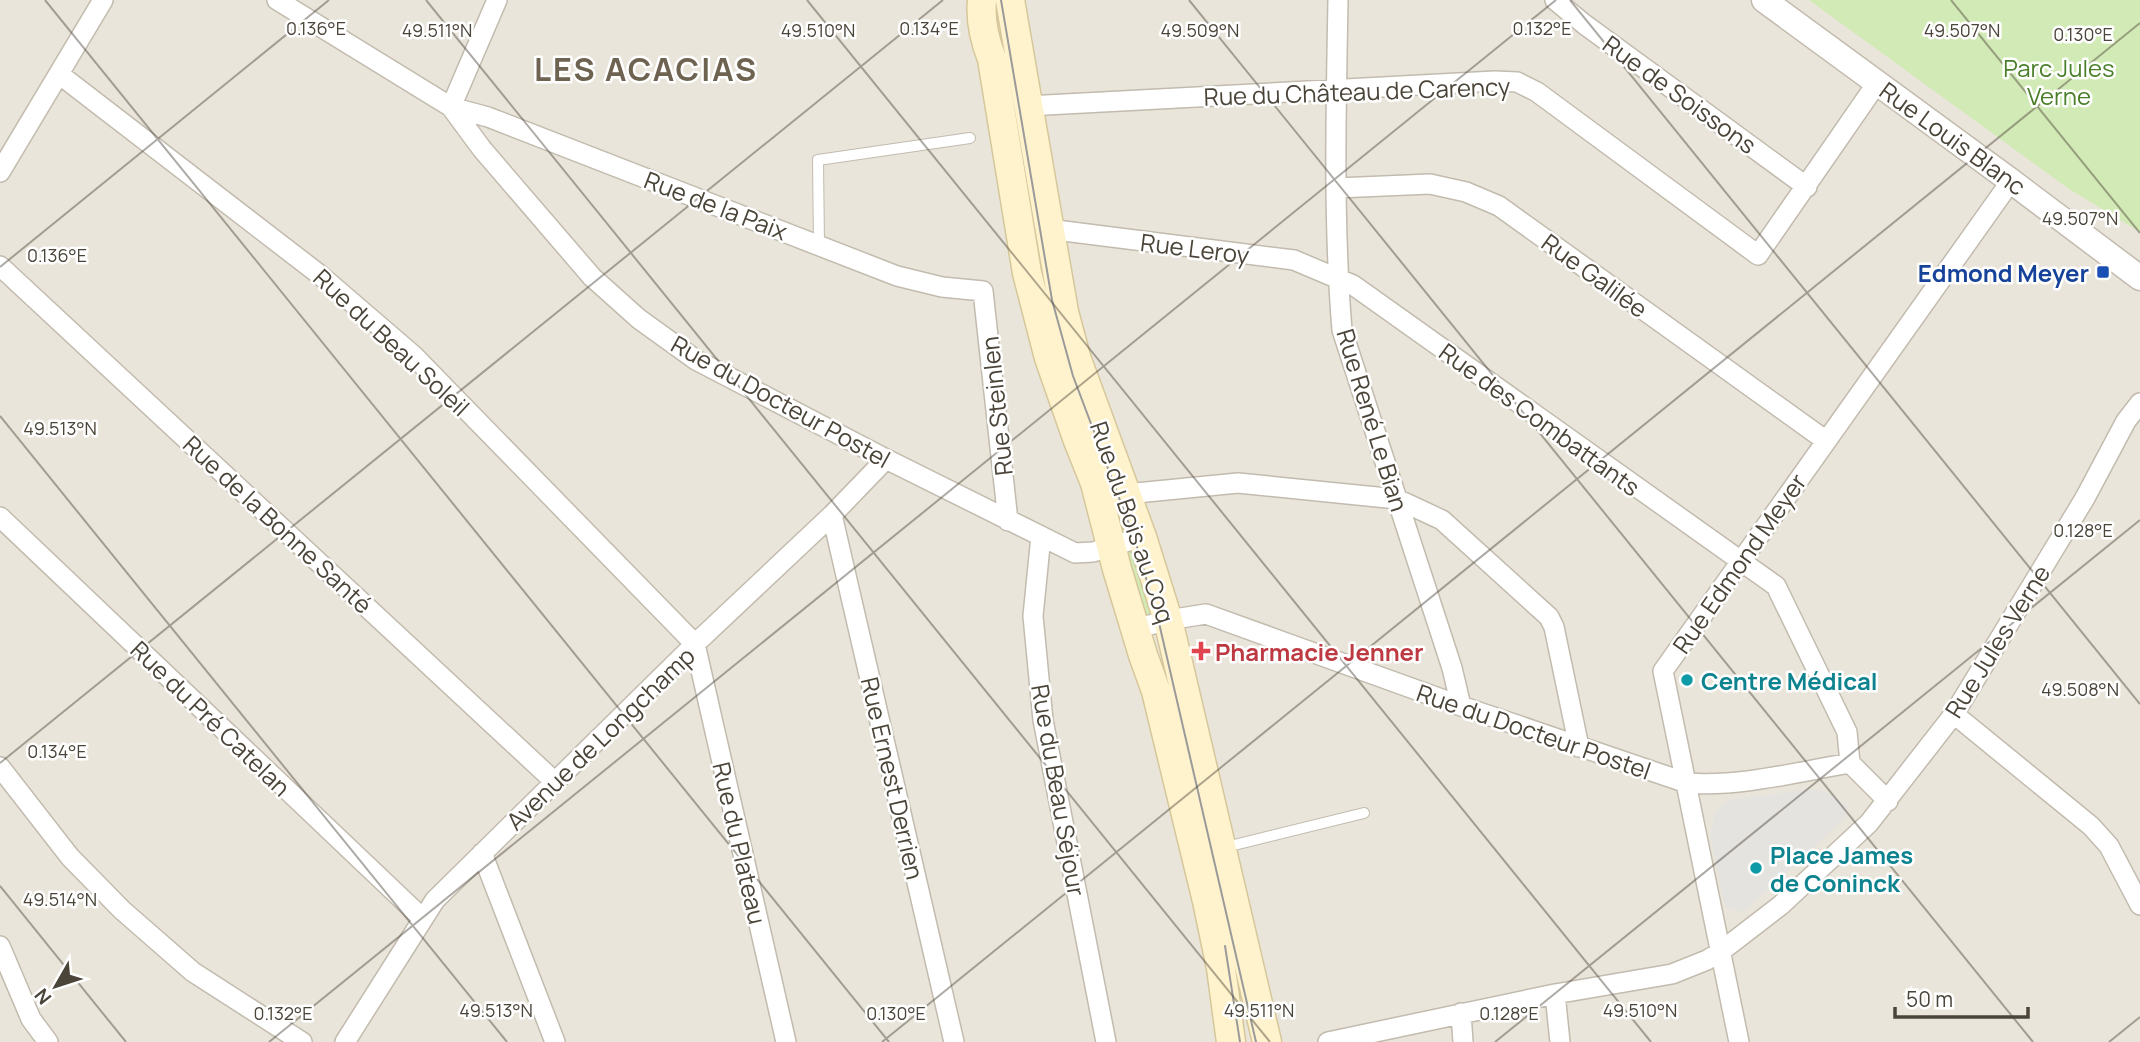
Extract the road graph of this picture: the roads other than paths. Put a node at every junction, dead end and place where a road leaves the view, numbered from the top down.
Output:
1 (103, 0) edge
2 (497, 0) edge
3 (982, 0) edge
4 (1010, 0) edge
5 (1338, 0) edge
6 (1555, 0) edge
7 (1764, 0) edge
8 (283, 2) edge
9 (59, 74) junction
10 (1877, 83) junction
11 (1336, 91) junction
12 (1027, 106) junction
13 (452, 107) junction
14 (970, 138) dead end
15 (0, 172) edge
16 (2011, 181) junction
17 (1807, 187) junction
18 (1337, 188) junction
19 (1048, 229) junction
20 (819, 246) junction
21 (0, 266) edge
22 (1338, 277) junction
23 (2140, 278) edge
24 (983, 291) joint
25 (2140, 403) edge
26 (1825, 440) junction
27 (886, 459) junction
28 (1126, 494) junction
29 (1397, 499) junction
30 (832, 514) junction
31 (0, 517) edge
32 (1008, 521) junction
33 (1041, 536) junction
34 (1142, 537) junction
35 (1111, 547) junction
36 (1741, 563) junction
37 (1168, 620) junction
38 (1135, 629) junction
39 (695, 644) junction
40 (1461, 706) junction
41 (1954, 714) junction
42 (1579, 747) junction
43 (1850, 763) junction
44 (0, 767) edge
45 (555, 782) junction
46 (1687, 783) junction
47 (1888, 801) junction
48 (1364, 813) dead end
49 (1222, 848) junction
50 (482, 853) junction
51 (2140, 905) edge
52 (422, 918) junction
53 (0, 946) edge
54 (1720, 952) junction
55 (1555, 994) junction
56 (1461, 1013) junction
57 (48, 1042) edge
58 (302, 1042) edge
59 (345, 1042) edge
60 (555, 1042) edge
61 (786, 1042) edge
62 (954, 1042) edge
63 (1106, 1042) edge
64 (1231, 1042) edge
65 (1267, 1042) edge
66 (1328, 1042) edge
67 (1463, 1042) edge
68 (1560, 1042) edge
69 (1739, 1042) edge

1 - 9 street
2 - 13 street
3 - 35 main road, Rue du Bois au Coq
4 - 12 main road, Rue du Bois au Coq
5 - 11 street, Rue René Le Bian
6 - 17 street, Rue de Soissons
7 - 10 street, Rue Louis Blanc
8 - 13 street, Rue du Docteur Postel
9 - 15 street
9 - 39 street, Rue du Beau Soleil
10 - 16 street, Rue Louis Blanc
10 - 17 street
11 - 12 street, Rue du Château de Carency
11 - 17 street, Rue du Château de Carency
11 - 18 street, Rue René Le Bian
12 - 19 main road, Rue du Bois au Coq
13 - 20 street, Rue de la Paix
13 - 27 street, Rue du Docteur Postel
14 - 20 lane
16 - 23 street, Rue Louis Blanc
16 - 26 street, Rue Edmond Meyer
18 - 22 street, Rue René Le Bian
18 - 26 street, Rue Galilée
19 - 22 street, Rue Leroy
19 - 28 main road, Rue du Bois au Coq
20 - 24 street, Rue de la Paix
21 - 45 street, Rue de la Bonne Santé
22 - 29 street, Rue René Le Bian
22 - 36 street, Rue des Combattants
24 - 32 street, Rue Steinlen
25 - 41 street, Rue Jules Verne
26 - 36 street, Rue Edmond Meyer
27 - 30 street, Avenue de Longchamp
27 - 32 street, Rue du Docteur Postel
28 - 29 street
28 - 34 main road, Rue du Bois au Coq
29 - 40 street, Rue René Le Bian
29 - 42 street
30 - 39 street, Avenue de Longchamp
30 - 62 street, Rue Ernest Derrien
31 - 52 street, Rue du Pré Catelan
32 - 33 street, Rue du Docteur Postel
33 - 35 street, Rue du Docteur Postel
33 - 63 street, Rue du Beau Séjour
34 - 35 street, Rue du Docteur Postel
34 - 37 main road, Rue du Bois au Coq
35 - 38 main road, Rue du Bois au Coq
36 - 43 street, Rue des Combattants
36 - 46 street, Rue Edmond Meyer
37 - 38 street, Rue du Docteur Postel
37 - 40 street, Rue du Docteur Postel
37 - 49 main road, Rue du Bois au Coq
38 - 64 main road, Rue du Bois au Coq
39 - 45 street, Avenue de Longchamp
39 - 61 street, Rue du Plateau
40 - 42 street, Rue du Docteur Postel
41 - 47 street, Rue Jules Verne
41 - 51 street
42 - 46 street, Rue du Docteur Postel
43 - 46 street, Rue du Docteur Postel
43 - 47 street
44 - 58 street
45 - 50 street, Avenue de Longchamp
46 - 54 street, Rue Edmond Meyer
47 - 54 street
48 - 49 lane
49 - 65 main road, Rue du Bois au Coq
50 - 52 street, Avenue de Longchamp
50 - 60 street
52 - 59 street, Avenue de Longchamp
53 - 57 street
54 - 55 street
54 - 69 street, Rue Edmond Meyer
55 - 56 street
55 - 68 street
56 - 66 street
56 - 67 street

